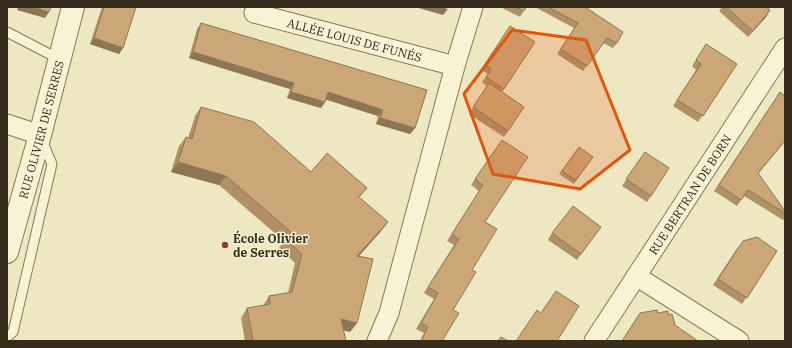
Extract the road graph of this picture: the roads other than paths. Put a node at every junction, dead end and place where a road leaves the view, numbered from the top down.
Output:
1 (73, 7) edge
2 (472, 7) edge
3 (254, 13) dead end
4 (7, 32) edge
5 (785, 48) edge
6 (59, 59) junction
7 (455, 66) junction
8 (7, 124) edge
9 (40, 135) junction
10 (7, 252) edge
11 (636, 276) junction
12 (7, 337) edge
13 (377, 341) edge
14 (594, 341) edge
15 (739, 341) edge

1 - 6 street, RUE OLIVIER DE SERRES
2 - 7 street
3 - 7 street, ALLÉE LOUIS DE FUNÉS
4 - 6 lane
5 - 11 street, RUE BERTRAN DE BORN
6 - 9 street, RUE OLIVIER DE SERRES
7 - 13 street
8 - 9 street
9 - 10 street, RUE OLIVIER DE SERRES
9 - 12 lane
11 - 14 street, RUE BERTRAN DE BORN
11 - 15 street

